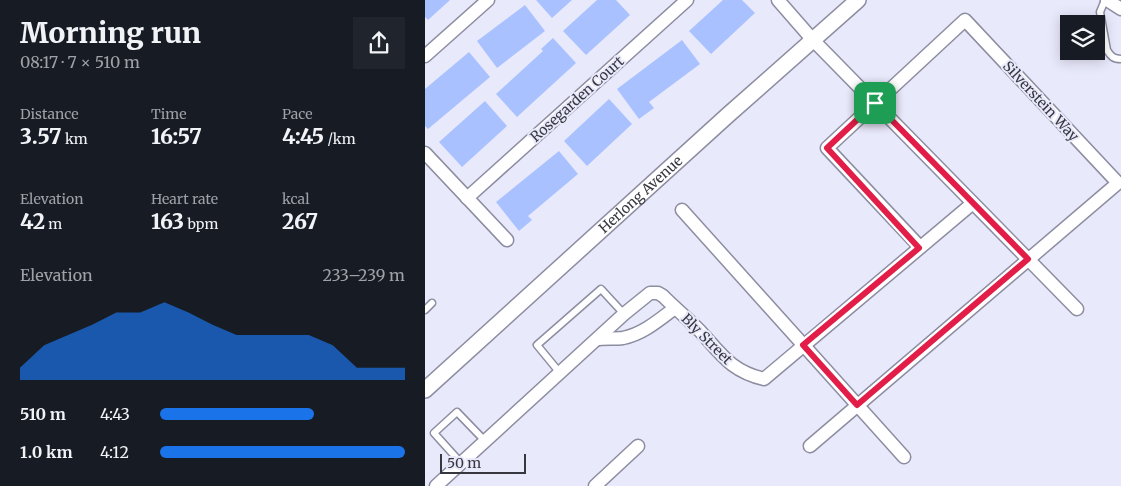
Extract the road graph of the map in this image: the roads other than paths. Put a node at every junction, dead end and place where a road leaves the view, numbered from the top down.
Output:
1 (488, 0) edge
2 (687, 0) edge
3 (778, 0) edge
4 (858, 0) edge
5 (1106, 0) edge
6 (1121, 10) edge
7 (813, 39) junction
8 (425, 56) edge
9 (1121, 59) edge
10 (875, 103) junction
11 (425, 153) edge
12 (467, 198) junction
13 (973, 203) junction
14 (682, 210) dead end
15 (507, 240) dead end
16 (919, 248) junction
17 (1028, 259) junction
18 (432, 303) dead end
19 (675, 308) junction
20 (1077, 309) dead end
21 (425, 310) edge
22 (624, 314) junction
23 (599, 339) junction
24 (803, 345) junction
25 (560, 373) junction
26 (425, 390) edge
27 (857, 405) junction
28 (485, 441) junction
29 (638, 446) dead end
30 (810, 446) dead end
31 (904, 457) dead end
32 (461, 463) junction
33 (436, 486) edge
34 (595, 486) edge

1 - 8 street
2 - 12 street, Rosegarden Court
3 - 7 street
4 - 7 street, Herlong Avenue
5 - 6 street
5 - 9 lane
7 - 10 street
7 - 26 street, Herlong Avenue
10 - 13 street
10 - 16 street
10 - 17 street, Silverstein Way
11 - 12 street
12 - 15 street
13 - 16 street, Bly Street
13 - 17 street
14 - 24 street
16 - 24 street, Bly Street
17 - 20 street
17 - 27 street
18 - 21 lane
19 - 22 street, Bly Street
19 - 23 street, Bly Street
19 - 24 street, Bly Street
22 - 23 street, Bly Street
22 - 25 lane
23 - 25 street, Bly Street
24 - 27 street
25 - 28 street, Bly Street
27 - 30 street
27 - 31 street
28 - 32 street, Bly Street
28 - 32 lane
29 - 34 street
32 - 33 street, Bly Street

